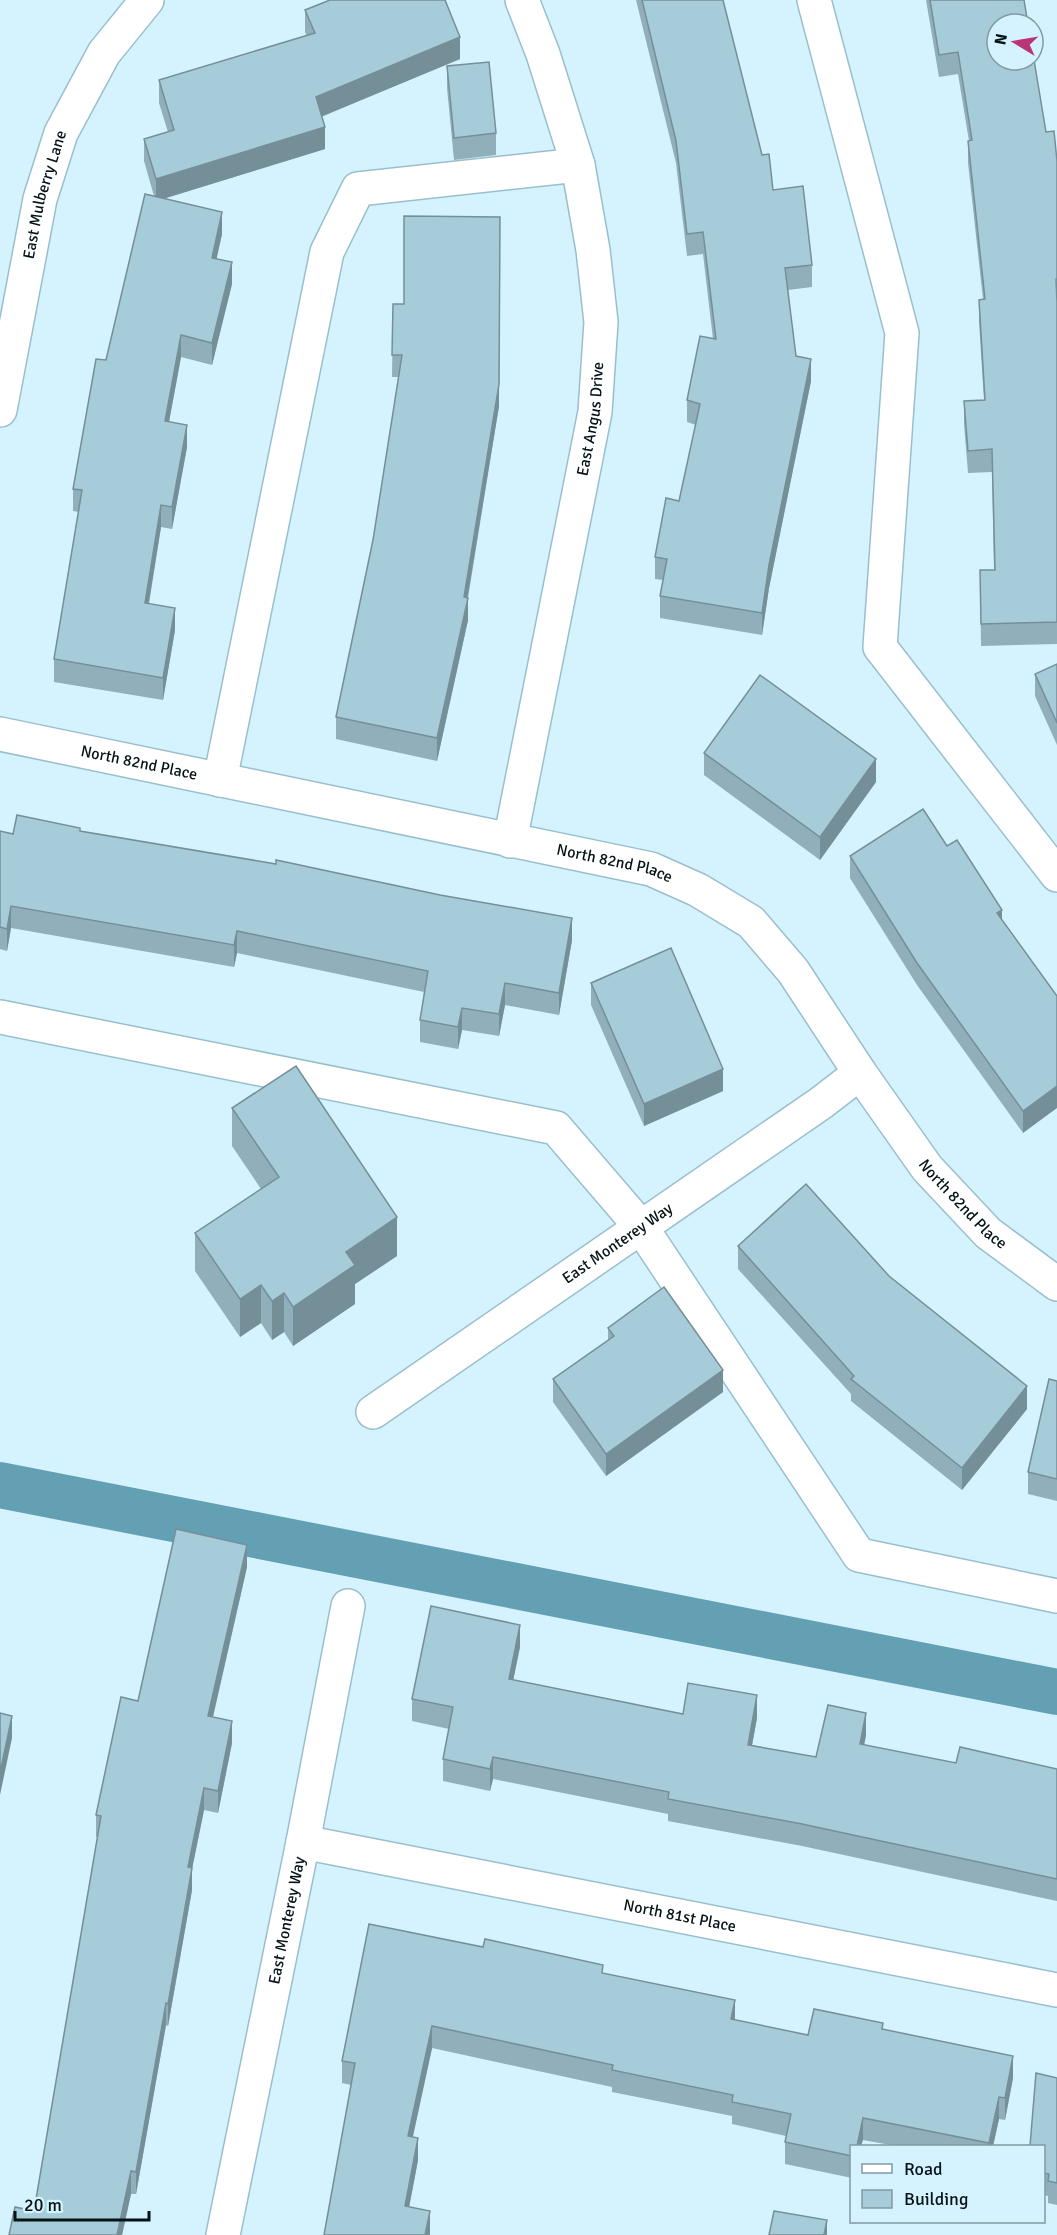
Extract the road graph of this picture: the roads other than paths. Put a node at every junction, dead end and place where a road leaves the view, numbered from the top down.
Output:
1 (147, 0) edge
2 (522, 0) edge
3 (814, 0) edge
4 (578, 165) junction
5 (0, 410) edge
6 (0, 734) edge
7 (220, 780) junction
8 (510, 841) junction
9 (1057, 875) edge
10 (0, 1017) edge
11 (860, 1073) junction
12 (641, 1227) junction
13 (1057, 1284) edge
14 (373, 1412) dead end
15 (1057, 1596) edge
16 (348, 1606) dead end
17 (303, 1842) junction
18 (1057, 1990) edge
19 (223, 2235) edge

1 - 5 street, East Mulberry Lane
2 - 4 street, East Angus Drive
3 - 9 street
4 - 7 street
4 - 8 street, East Angus Drive
6 - 7 street, North 82nd Place
7 - 8 street, North 82nd Place
8 - 11 street, North 82nd Place
10 - 12 street
11 - 12 street, East Monterey Way
11 - 13 street, North 82nd Place
12 - 14 street, East Monterey Way
12 - 15 street
16 - 17 street, East Monterey Way
17 - 18 street, North 81st Place
17 - 19 street, East Monterey Way

